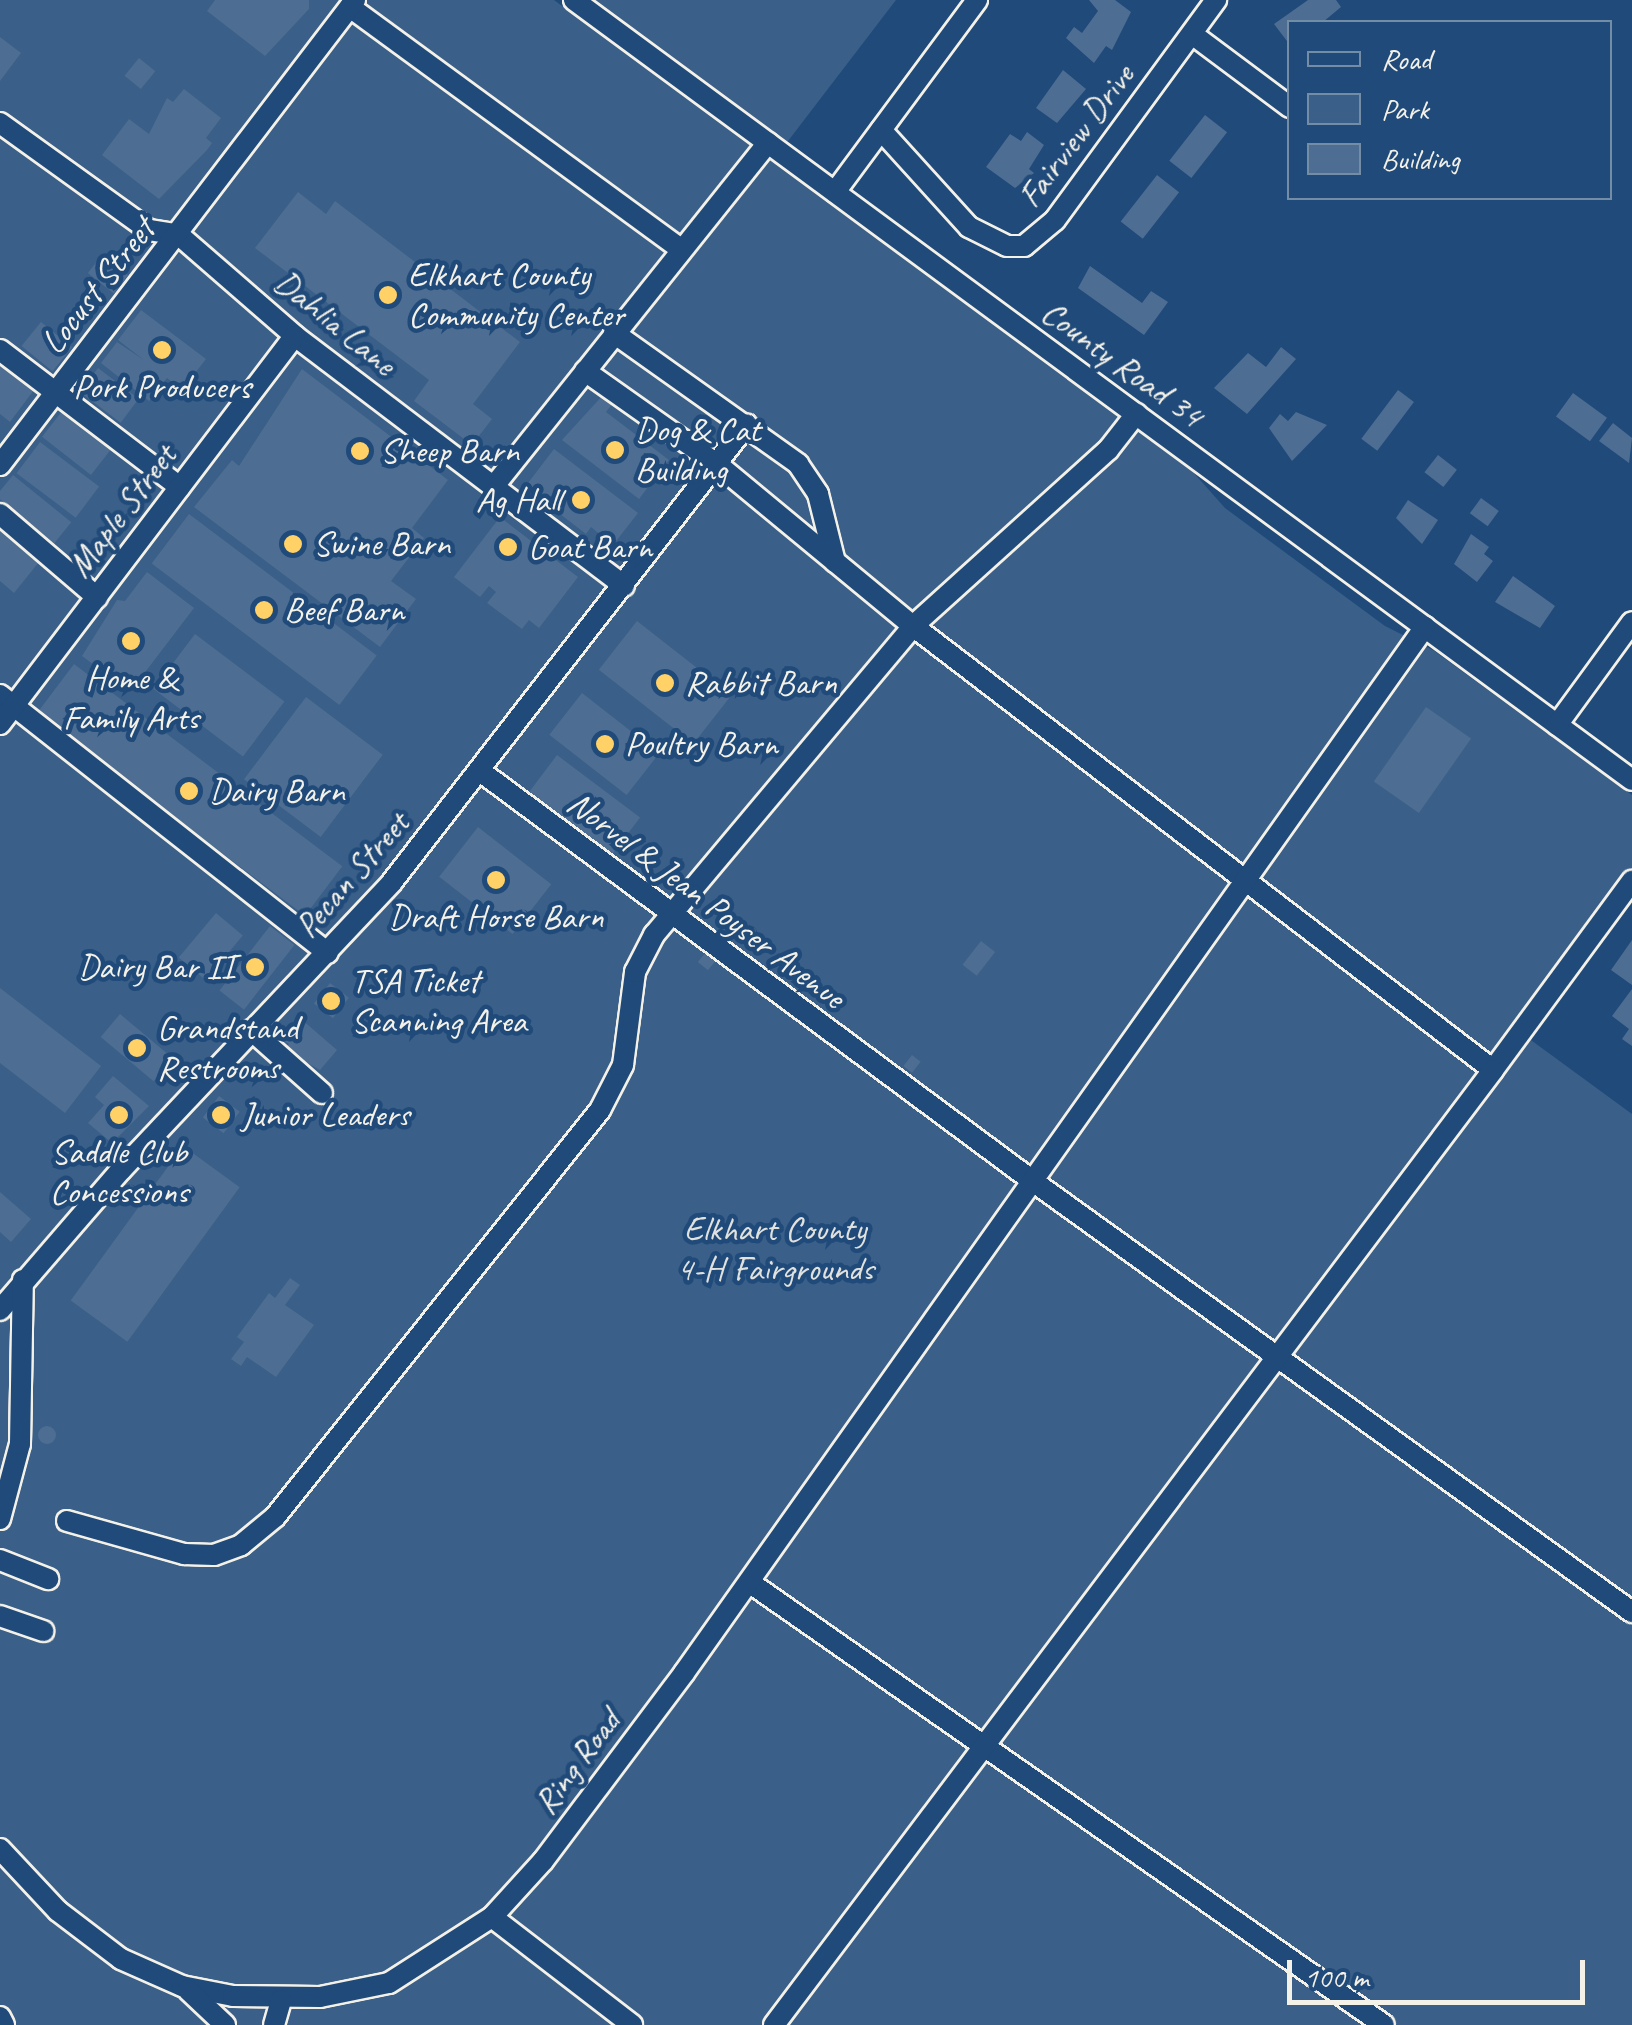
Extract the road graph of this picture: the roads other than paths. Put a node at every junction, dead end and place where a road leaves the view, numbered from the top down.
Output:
1 (574, 0) edge
2 (977, 0) edge
3 (1216, 0) edge
4 (352, 3) edge
5 (1192, 34) junction
6 (1287, 105) edge
7 (0, 123) edge
8 (881, 130) junction
9 (768, 143) junction
10 (835, 192) junction
11 (180, 235) junction
12 (682, 250) junction
13 (614, 333) junction
14 (295, 336) junction
15 (0, 350) edge
16 (585, 370) junction
17 (56, 393) junction
18 (1136, 414) junction
19 (746, 424) junction
20 (716, 464) junction
21 (0, 465) edge
22 (494, 486) junction
23 (180, 487) junction
24 (0, 514) edge
25 (835, 562) junction
26 (624, 586) junction
27 (97, 597) junction
28 (1632, 622) edge
29 (914, 626) junction
30 (1425, 627) junction
31 (7, 700) edge
32 (0, 724) edge
33 (1557, 724) junction
34 (480, 771) junction
35 (1632, 780) edge
36 (1632, 881) edge
37 (1245, 882) junction
38 (671, 916) junction
39 (328, 953) junction
40 (251, 1030) junction
41 (1493, 1070) junction
42 (322, 1093) dead end
43 (1034, 1182) junction
44 (23, 1280) junction
45 (0, 1310) edge
46 (1280, 1358) junction
47 (1, 1513) edge
48 (67, 1520) dead end
49 (0, 1560) edge
50 (48, 1579) dead end
51 (749, 1582) junction
52 (1632, 1612) edge
53 (0, 1616) edge
54 (43, 1631) dead end
55 (984, 1747) junction
56 (0, 1849) edge
57 (492, 1917) junction
58 (182, 1986) junction
59 (282, 2000) junction
60 (0, 2017) edge
61 (4, 2025) edge
62 (225, 2025) edge
63 (274, 2025) edge
64 (632, 2025) edge
65 (774, 2025) edge
66 (1384, 2025) edge

1 - 9 street, County Road 34
2 - 8 street
3 - 5 street, Fairview Drive
4 - 11 street, Locust Street
4 - 12 street
5 - 6 street
5 - 8 street, Fairview Drive
7 - 11 street, Dahlia Lane
8 - 10 street
9 - 10 street, County Road 34
9 - 12 street
10 - 18 street, County Road 34
11 - 14 street, Dahlia Lane
11 - 17 street, Locust Street
12 - 13 street
13 - 16 street
13 - 19 street
14 - 22 street, Dahlia Lane
14 - 23 street, Maple Street
15 - 17 street
16 - 20 street
16 - 22 street
17 - 21 street, Locust Street
17 - 23 street
18 - 29 street
18 - 30 street, County Road 34
19 - 20 street, Pecan Street
19 - 25 street
20 - 25 street
20 - 26 street, Pecan Street
22 - 26 street, Dahlia Lane
23 - 27 street, Maple Street
24 - 27 street
25 - 29 street
26 - 34 street, Pecan Street
27 - 31 street, Maple Street
28 - 33 street
29 - 37 street
29 - 38 street
30 - 33 street, County Road 34
30 - 37 street, Ring Road
31 - 32 street, Maple Street
31 - 39 street
33 - 35 street, County Road 34
34 - 38 street, Norvel & Jean Poyser Avenue
34 - 39 street, Pecan Street
36 - 41 street
37 - 41 street
37 - 43 street, Ring Road
38 - 43 street, Norvel & Jean Poyser Avenue
38 - 48 street
39 - 40 street, Pecan Street
40 - 42 street
40 - 44 street, Pecan Street
41 - 46 street
43 - 46 street, Norvel & Jean Poyser Avenue
43 - 51 street, Ring Road
44 - 45 street, Pecan Street
44 - 47 street
46 - 52 street, Norvel & Jean Poyser Avenue
46 - 55 street
49 - 50 street
51 - 55 street
51 - 57 street, Ring Road
53 - 54 street
55 - 65 street
55 - 66 street
56 - 58 street, Ring Road
57 - 59 street, Ring Road
57 - 64 street
58 - 59 street, Ring Road
58 - 62 street
59 - 63 street
60 - 61 street

